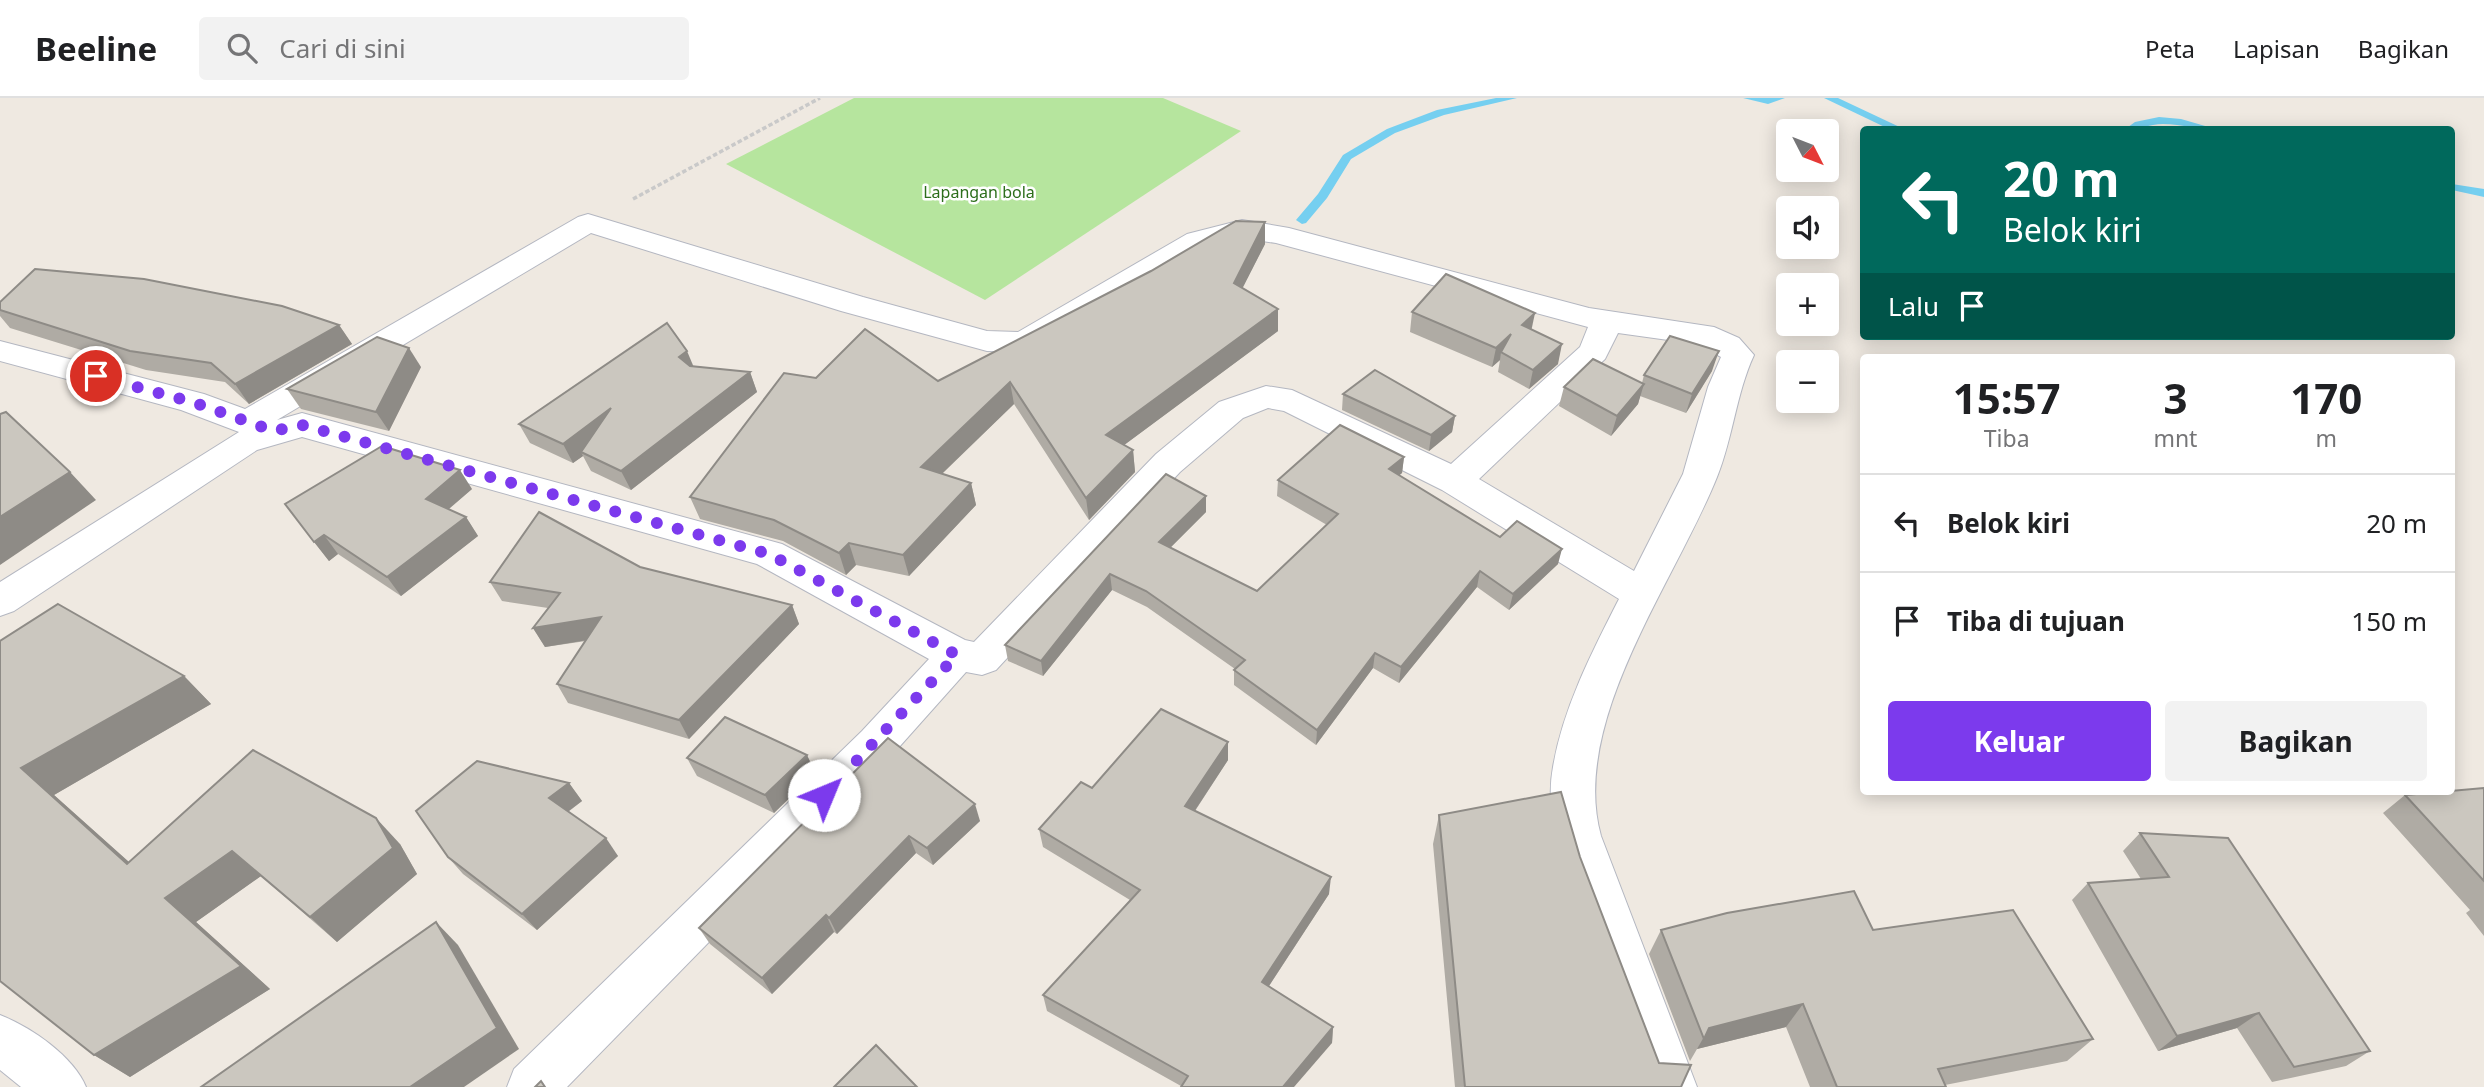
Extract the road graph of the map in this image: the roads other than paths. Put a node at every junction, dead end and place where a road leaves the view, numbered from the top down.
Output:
1 (1607, 321) junction
2 (0, 351) edge
3 (261, 427) junction
4 (1455, 481) junction
5 (1641, 594) junction
6 (0, 601) edge
7 (957, 655) junction
8 (0, 1039) edge
9 (61, 1087) edge
10 (532, 1087) edge
11 (1672, 1087) edge

1 - 3 street
1 - 4 street
1 - 5 street
2 - 3 street
3 - 6 street
3 - 7 street
4 - 5 street
4 - 7 street
5 - 11 street
7 - 10 street
8 - 9 street

